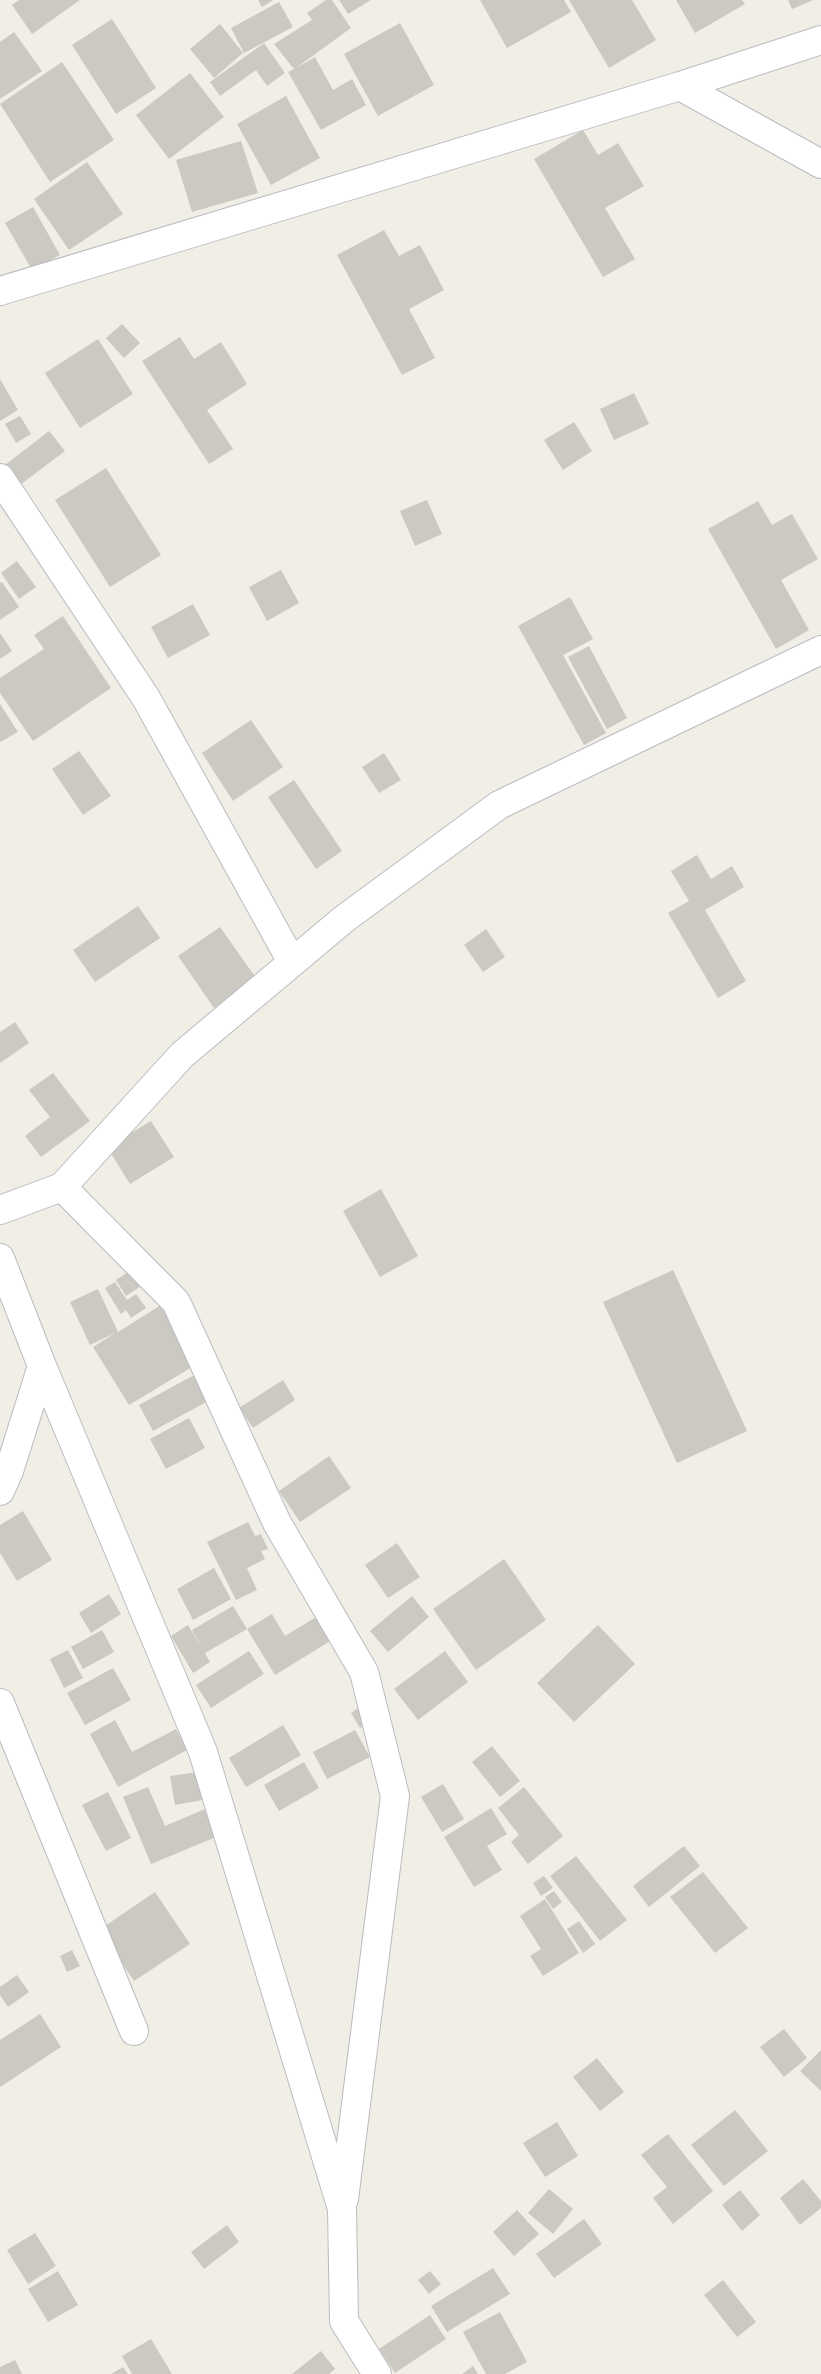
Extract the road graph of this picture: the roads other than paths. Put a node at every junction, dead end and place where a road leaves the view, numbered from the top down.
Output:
1 (821, 40) edge
2 (680, 86) junction
3 (821, 164) edge
4 (0, 291) edge
5 (0, 478) edge
6 (821, 650) edge
7 (292, 962) junction
8 (62, 1187) junction
9 (0, 1210) edge
10 (0, 1258) edge
11 (42, 1366) junction
12 (0, 1491) edge
13 (0, 1703) edge
14 (134, 2031) dead end
15 (342, 2209) junction
16 (377, 2374) edge

1 - 2 street
2 - 3 street
2 - 4 street
5 - 7 street
6 - 7 street
7 - 8 street
8 - 9 street
8 - 15 street
10 - 11 street
11 - 12 street
11 - 15 street
13 - 14 street
15 - 16 street

